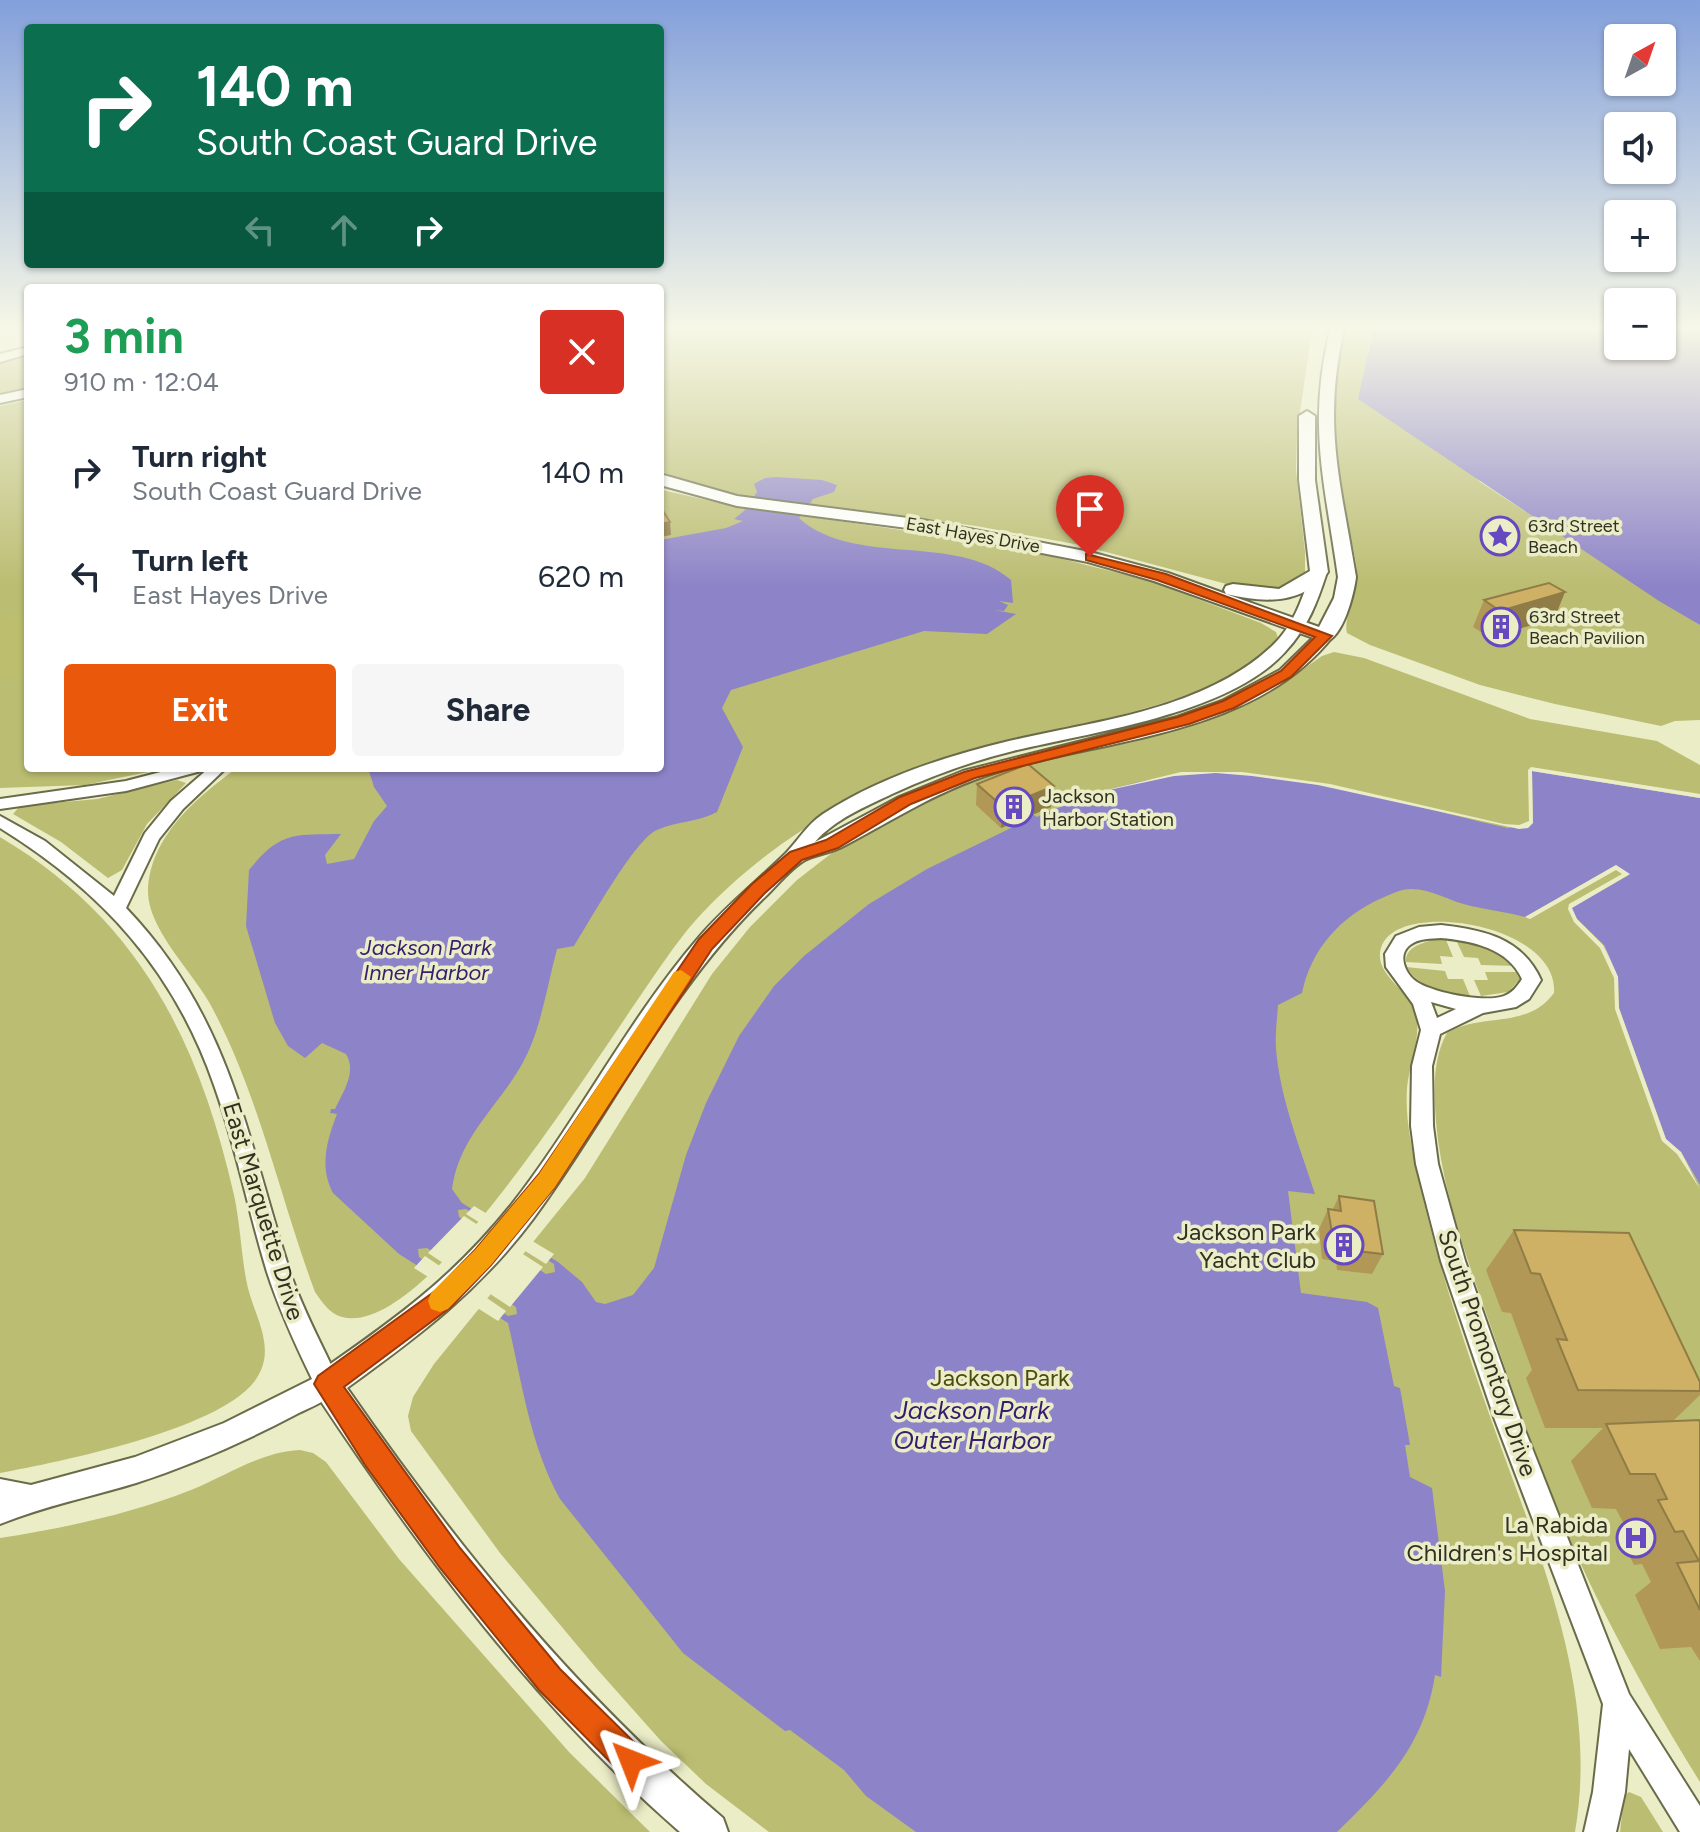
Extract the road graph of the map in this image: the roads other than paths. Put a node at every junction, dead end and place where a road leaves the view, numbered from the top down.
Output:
1 (1307, 415) edge
2 (1323, 415) edge
3 (664, 483) edge
4 (1319, 572) junction
5 (1161, 577) junction
6 (1300, 627) junction
7 (1325, 636) junction
8 (180, 772) edge
9 (214, 772) edge
10 (0, 804) edge
11 (0, 821) edge
12 (796, 856) junction
13 (118, 906) junction
14 (1410, 987) junction
15 (1479, 1006) junction
16 (1431, 1030) junction
17 (327, 1384) junction
18 (0, 1492) edge
19 (28, 1497) junction
20 (0, 1511) edge
21 (1618, 1704) junction
22 (709, 1832) edge
23 (1600, 1832) edge
24 (1698, 1832) edge

1 - 4 highway
2 - 7 highway
3 - 5 highway, East Hayes Drive
4 - 5 highway
4 - 6 main road
5 - 6 highway, East Hayes Drive
6 - 7 highway, East Hayes Drive
6 - 12 main road
7 - 12 main road
8 - 10 street
9 - 13 street
11 - 13 street, East Marquette Drive
12 - 17 main road
13 - 17 street, East Marquette Drive
14 - 15 street
14 - 15 street
14 - 16 street
15 - 16 street
16 - 21 street, South Promontory Drive
17 - 19 street
17 - 22 main road, East Marquette Drive
18 - 19 street
19 - 20 street
21 - 23 street
21 - 24 street, South Promontory Drive

